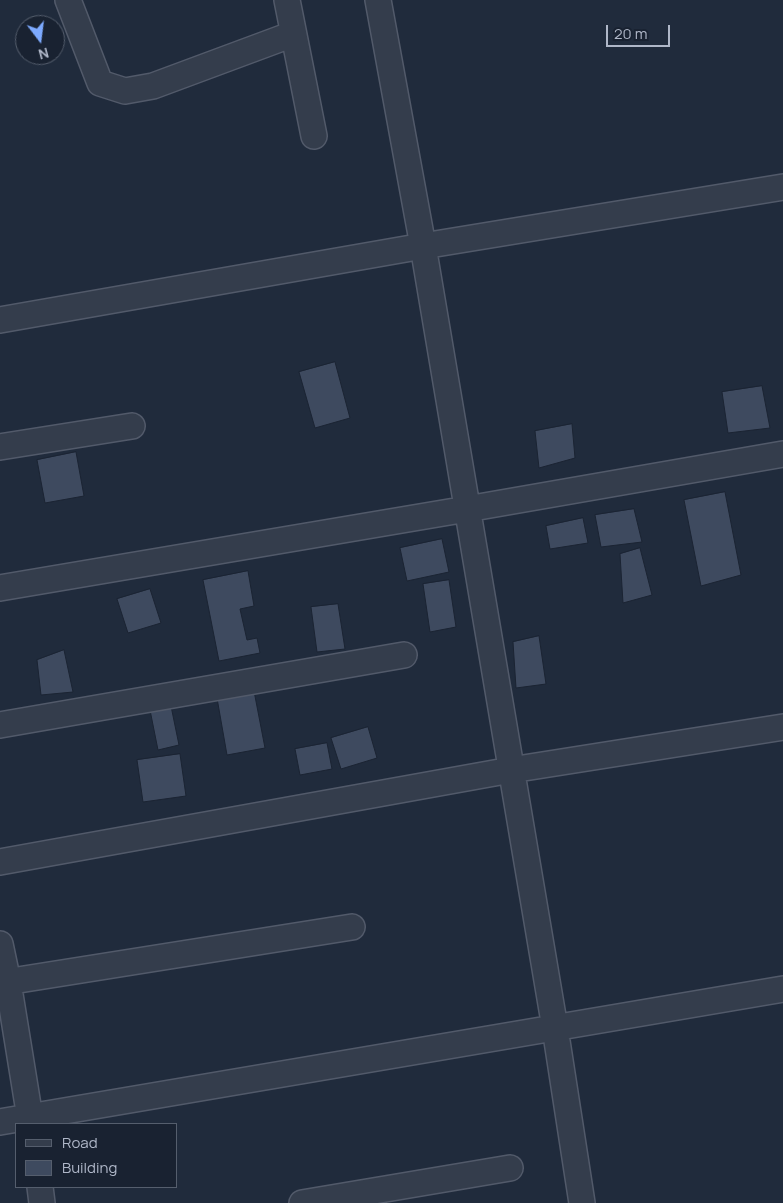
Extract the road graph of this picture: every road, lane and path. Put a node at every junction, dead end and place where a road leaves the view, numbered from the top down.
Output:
1 (68, 0) edge
2 (287, 0) edge
3 (378, 0) edge
4 (293, 34) junction
5 (314, 136) dead end
6 (783, 186) edge
7 (423, 246) junction
8 (0, 320) edge
9 (132, 426) dead end
10 (0, 447) edge
11 (783, 454) edge
12 (467, 509) junction
13 (0, 588) edge
14 (404, 655) dead end
15 (0, 724) edge
16 (783, 727) edge
17 (511, 770) junction
18 (0, 862) edge
19 (352, 927) dead end
20 (0, 944) edge
21 (4, 982) edge
22 (783, 989) edge
23 (555, 1028) junction
24 (30, 1121) edge
25 (0, 1122) edge
26 (510, 1168) dead end
27 (40, 1188) edge
28 (42, 1203) edge
29 (302, 1203) edge
30 (582, 1203) edge

1 - 4 street
2 - 4 street
3 - 7 street
4 - 5 street
6 - 7 street
7 - 8 street
7 - 12 street
9 - 10 street
11 - 12 street
12 - 13 street
12 - 17 street
14 - 15 street
16 - 17 street
17 - 18 street
17 - 23 street
19 - 21 street
20 - 21 street
21 - 24 street
22 - 23 street
23 - 24 street
23 - 30 street
24 - 25 street
26 - 29 street
27 - 28 street

